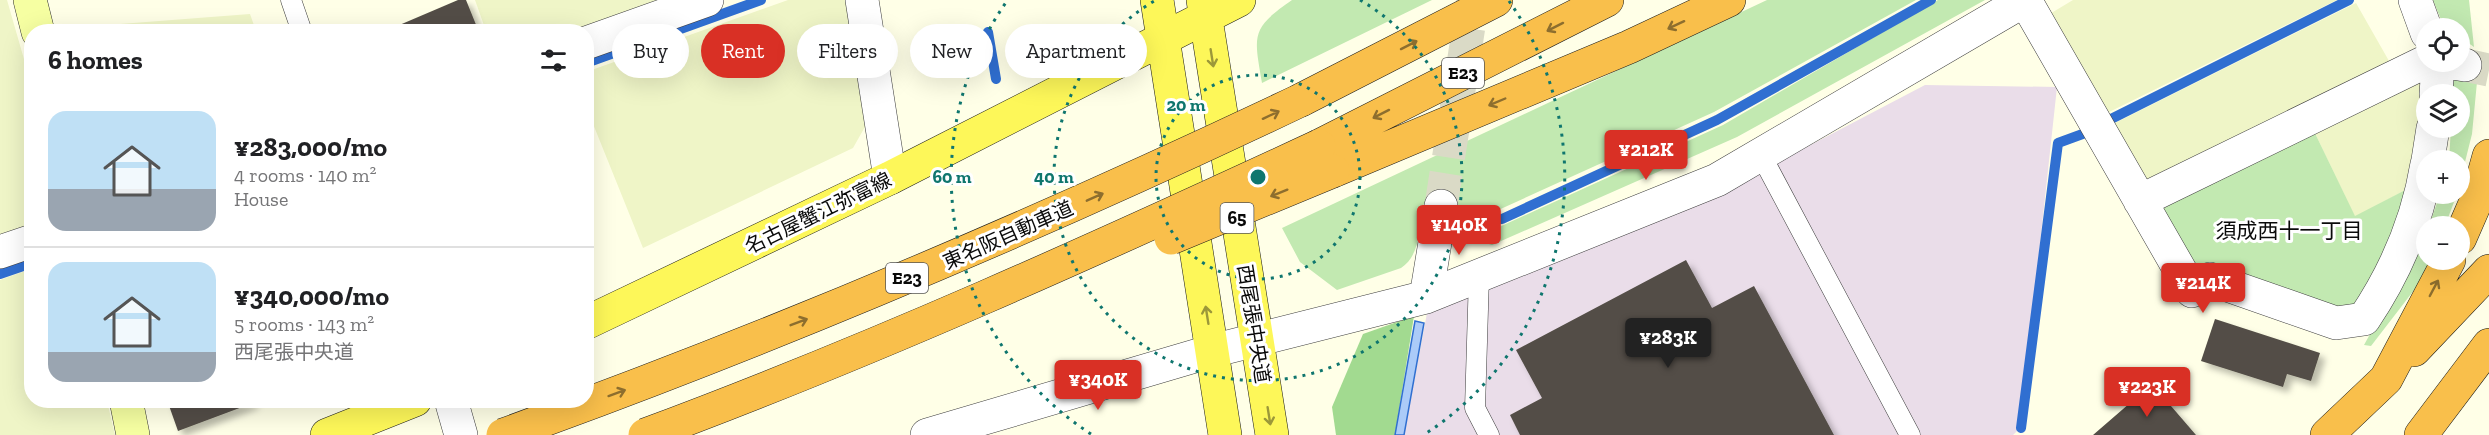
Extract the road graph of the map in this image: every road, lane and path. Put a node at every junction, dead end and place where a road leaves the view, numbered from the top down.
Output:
1 (30, 0) edge
2 (291, 0) edge
3 (707, 0) edge
4 (862, 0) edge
5 (1157, 0) edge
6 (1239, 0) edge
7 (1496, 0) edge
8 (1607, 0) edge
9 (1729, 0) edge
10 (2025, 0) edge
11 (2415, 0) edge
12 (1204, 9) edge
13 (2422, 18) edge
14 (36, 24) edge
15 (299, 24) edge
16 (1163, 39) junction
17 (594, 40) edge
18 (2416, 66) edge
19 (1761, 155) junction
20 (2489, 156) edge
21 (1326, 159) junction
22 (890, 178) junction
23 (2140, 201) junction
24 (2417, 204) edge
25 (1441, 206) tunnel mouth
26 (2469, 216) edge
27 (24, 244) edge
28 (0, 252) edge
29 (2444, 270) edge
30 (2489, 271) edge
31 (1479, 276) junction
32 (1426, 297) junction
33 (594, 319) edge
34 (1257, 341) junction
35 (2489, 345) edge
36 (1212, 351) junction
37 (2386, 379) junction
38 (2489, 385) edge
39 (594, 401) edge
40 (128, 408) edge
41 (395, 408) edge
42 (453, 408) edge
43 (575, 408) edge
44 (133, 435) edge
45 (327, 435) edge
46 (461, 435) edge
47 (503, 435) edge
48 (645, 435) edge
49 (680, 435) edge
50 (927, 435) edge
51 (1225, 435) edge
52 (1272, 435) edge
53 (1489, 435) edge
54 (1910, 435) edge
55 (2327, 435) edge
56 (2421, 435) edge
57 (2427, 435) edge

1 - 14 street
2 - 15 lane
3 - 17 street
4 - 22 street
5 - 16 main road, 65
6 - 12 main road, 名古屋蟹江弥富線
39 -> 7 highway, 東名阪自動車道 / E23, bridge
8 -> 21 highway, E23
9 -> 21 highway
10 - 19 street
10 - 23 street
11 - 13 street
12 - 16 main road, 名古屋蟹江弥富線
12 -> 34 main road, 西尾張中央道 / 65
16 - 22 main road, 名古屋蟹江弥富線
36 -> 16 main road, 65
18 - 23 street
19 - 31 street
19 - 54 lane
20 - 26 highway
21 - 48 highway, E23, bridge
21 -> 49 highway, bridge
22 - 33 main road, 名古屋蟹江弥富線
23 - 24 street
25 - 32 street
27 - 28 street
37 -> 29 highway
30 - 37 highway
31 - 32 street
31 - 53 lane
32 - 34 street
34 - 36 street
34 -> 52 main road, 西尾張中央道 / 65
35 - 56 highway
36 - 50 street
36 - 51 main road, 65
37 - 55 highway
38 - 57 highway
40 - 44 street
41 - 45 main road
42 - 46 street
47 -> 43 highway, 東名阪自動車道 / E23, bridge

